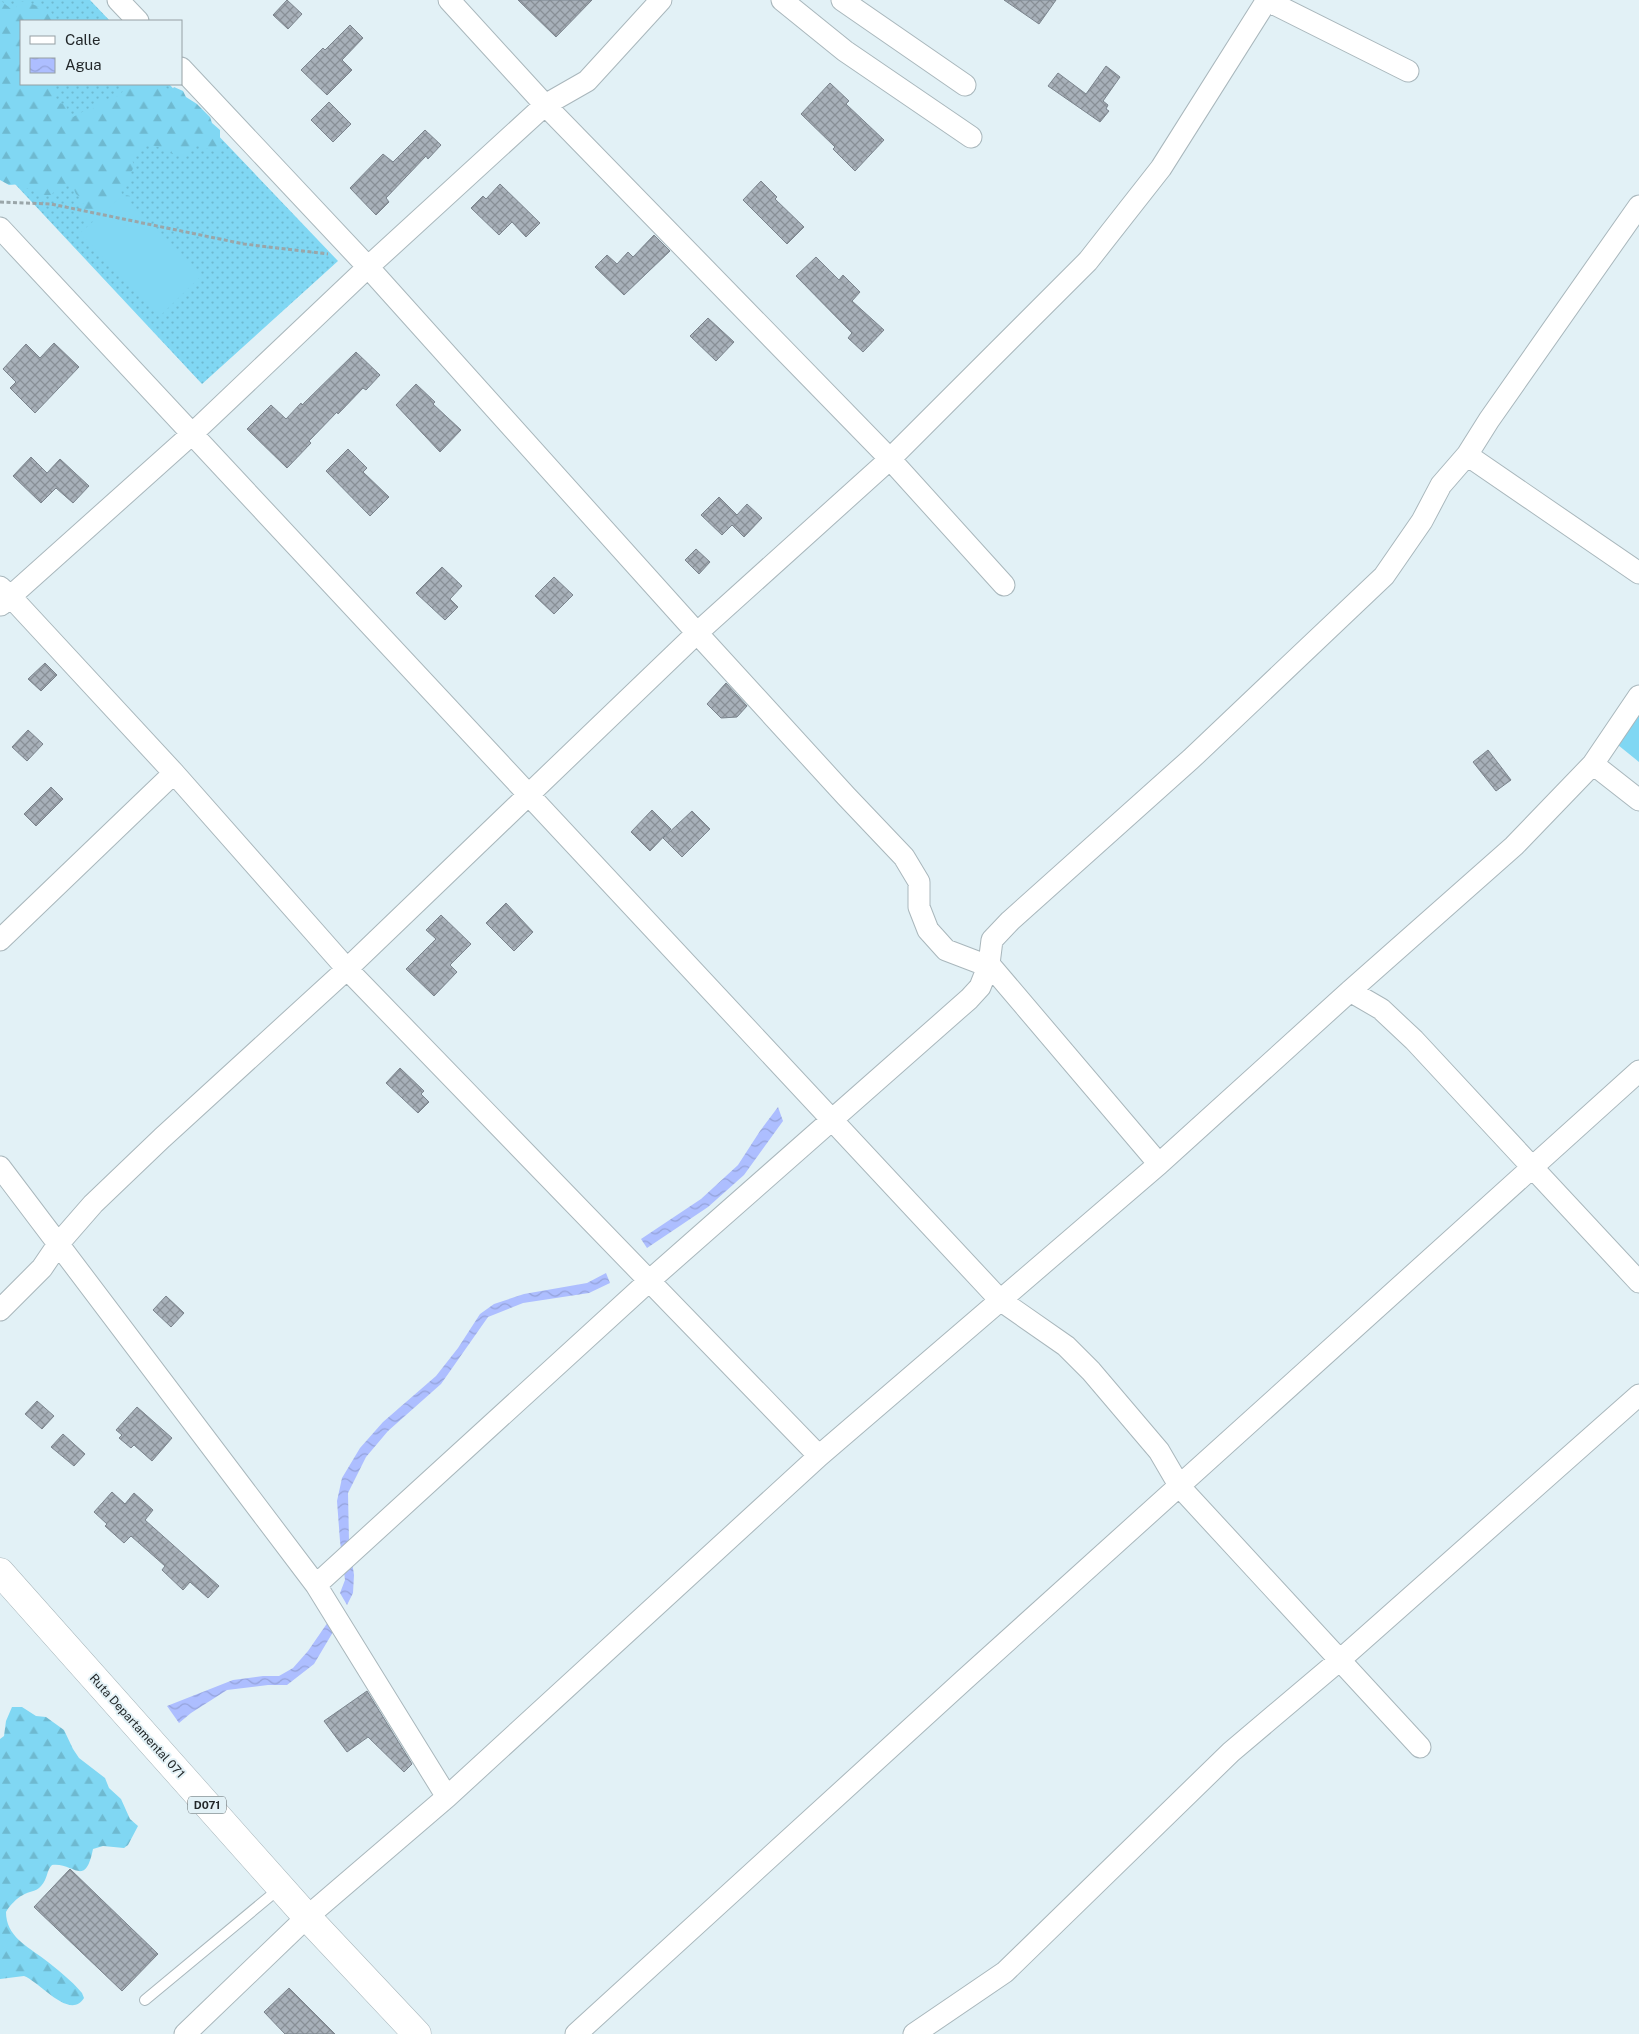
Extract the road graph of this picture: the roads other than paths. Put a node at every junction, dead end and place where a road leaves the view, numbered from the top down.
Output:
1 (118, 0) edge
2 (449, 0) edge
3 (661, 0) edge
4 (782, 0) edge
5 (842, 0) edge
6 (1267, 0) edge
7 (137, 20) edge
8 (182, 69) edge
9 (1408, 71) dead end
10 (965, 85) dead end
11 (545, 105) junction
12 (971, 137) dead end
13 (1639, 206) edge
14 (0, 228) edge
15 (368, 267) junction
16 (192, 434) junction
17 (1467, 455) junction
18 (890, 459) junction
19 (1639, 573) edge
20 (1004, 585) dead end
21 (4, 597) edge
22 (697, 633) junction
23 (1639, 696) edge
24 (1593, 764) junction
25 (174, 773) junction
26 (528, 794) junction
27 (1639, 800) edge
28 (0, 940) edge
29 (989, 964) junction
30 (347, 969) junction
31 (1350, 991) junction
32 (1639, 1071) edge
33 (833, 1120) junction
34 (1159, 1164) junction
35 (0, 1167) edge
36 (1532, 1168) junction
37 (59, 1243) junction
38 (649, 1281) junction
39 (1639, 1282) edge
40 (1000, 1300) junction
41 (0, 1310) edge
42 (1639, 1395) edge
43 (819, 1456) junction
44 (1180, 1487) junction
45 (0, 1572) edge
46 (316, 1585) junction
47 (1341, 1659) junction
48 (1420, 1747) dead end
49 (448, 1797) junction
50 (281, 1888) junction
51 (307, 1917) junction
52 (145, 2000) dead end
53 (185, 2034) edge
54 (417, 2034) edge
55 (576, 2034) edge
56 (914, 2034) edge

1 - 7 street
2 - 11 street
3 - 11 street
4 - 12 street
5 - 10 street
6 - 9 street
6 - 18 street
8 - 15 street
11 - 15 street
11 - 18 street
13 - 17 street
14 - 16 street
15 - 16 street
15 - 22 street
16 - 21 street
16 - 26 street
17 - 19 street
17 - 29 street
18 - 20 street
18 - 22 street
21 - 25 street
22 - 26 street
22 - 29 street
23 - 24 street
24 - 27 street
24 - 31 street
25 - 28 street
25 - 30 street
26 - 30 street
26 - 33 street
29 - 33 street
29 - 34 street
30 - 37 street
30 - 38 street
31 - 34 street
31 - 36 street
32 - 36 street
33 - 38 street
33 - 40 street
34 - 40 street
35 - 37 street
36 - 39 street
36 - 44 street
37 - 41 street
37 - 46 street
38 - 43 street
38 - 46 street
40 - 43 street
40 - 44 street
42 - 47 street
43 - 49 street
44 - 47 street
44 - 55 street
45 - 50 main road, Ruta Departamental 071 / D071
46 - 49 street
47 - 48 street
47 - 56 street
49 - 51 street
50 - 51 main road, Ruta Departamental 071 / D071
50 - 52 lane
51 - 53 street
51 - 54 main road, Ruta Departamental 071 / D071

